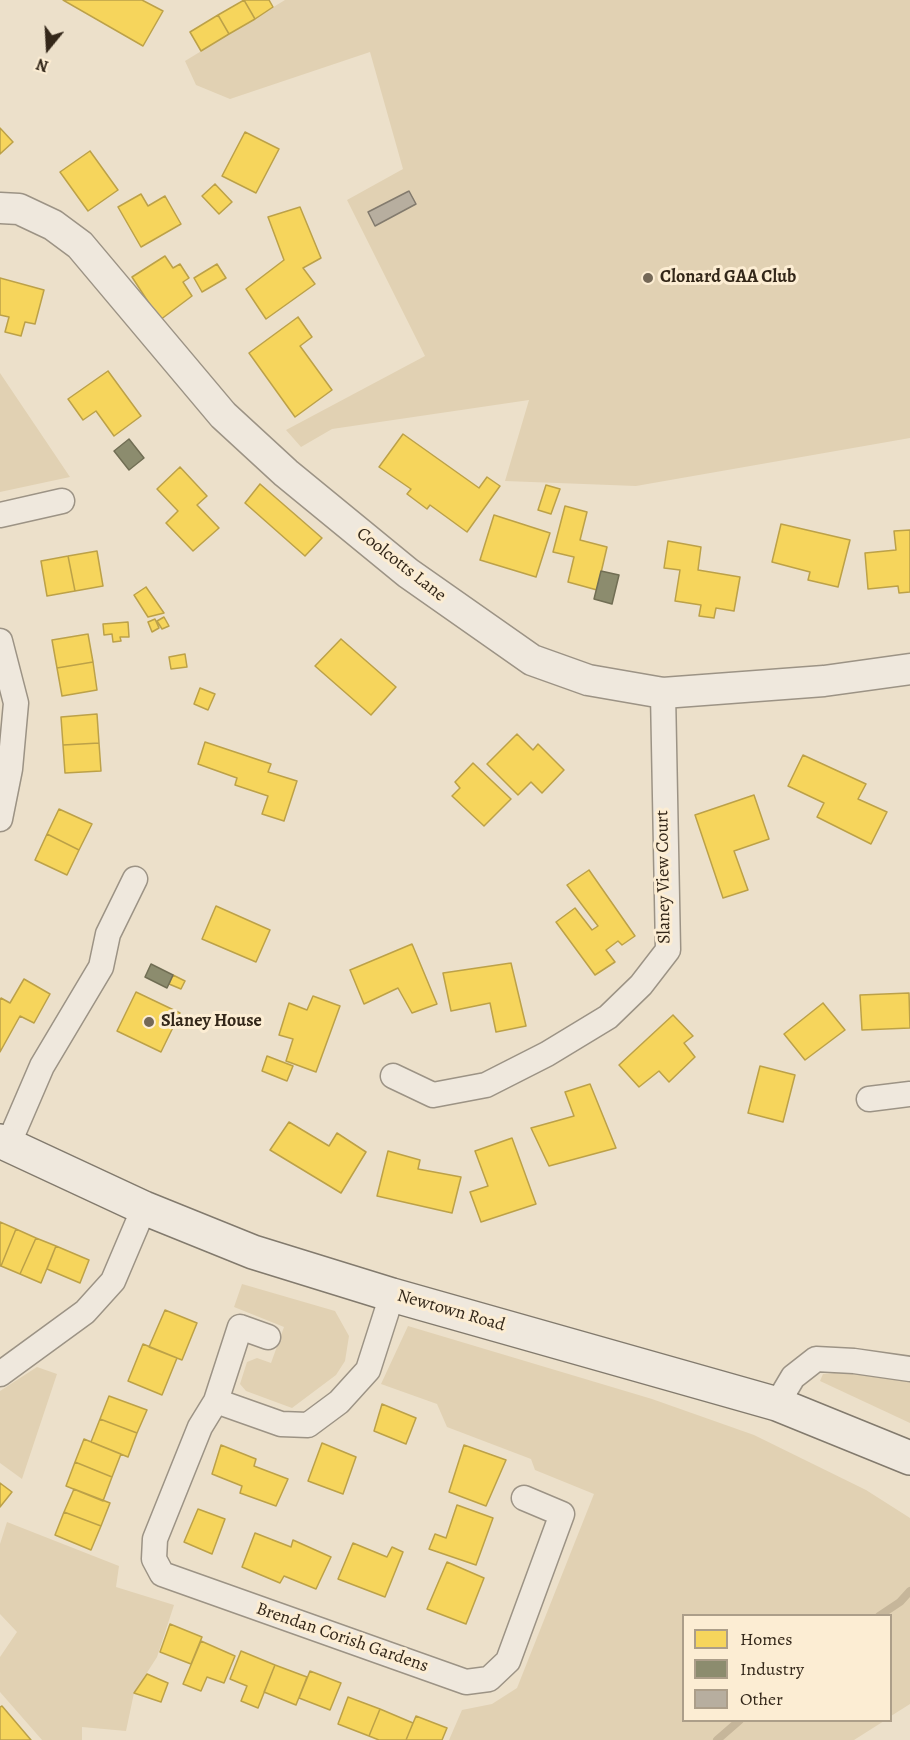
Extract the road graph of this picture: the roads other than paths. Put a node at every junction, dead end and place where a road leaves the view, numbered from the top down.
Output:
1 (0, 208) edge
2 (62, 501) dead end
3 (0, 515) edge
4 (0, 641) edge
5 (910, 669) edge
6 (663, 693) junction
7 (0, 819) edge
8 (135, 879) dead end
9 (393, 1076) dead end
10 (910, 1094) edge
11 (869, 1099) dead end
12 (4, 1143) edge
13 (144, 1208) junction
14 (392, 1295) junction
15 (268, 1337) dead end
16 (910, 1369) edge
17 (0, 1374) edge
18 (216, 1401) junction
19 (777, 1404) junction
20 (910, 1458) edge
21 (524, 1498) dead end

1 - 6 street, Coolcotts Lane
2 - 3 street
4 - 7 street
5 - 6 street, Coolcotts Lane
6 - 9 street, Slaney View Court
8 - 12 street
10 - 11 street
12 - 13 main road, Newtown Road
13 - 14 main road, Newtown Road
13 - 17 street
14 - 18 street
14 - 19 main road, Newtown Road
15 - 18 street, Brendan Corish Gardens
16 - 19 street
18 - 21 street, Brendan Corish Gardens
19 - 20 main road, Newtown Road

